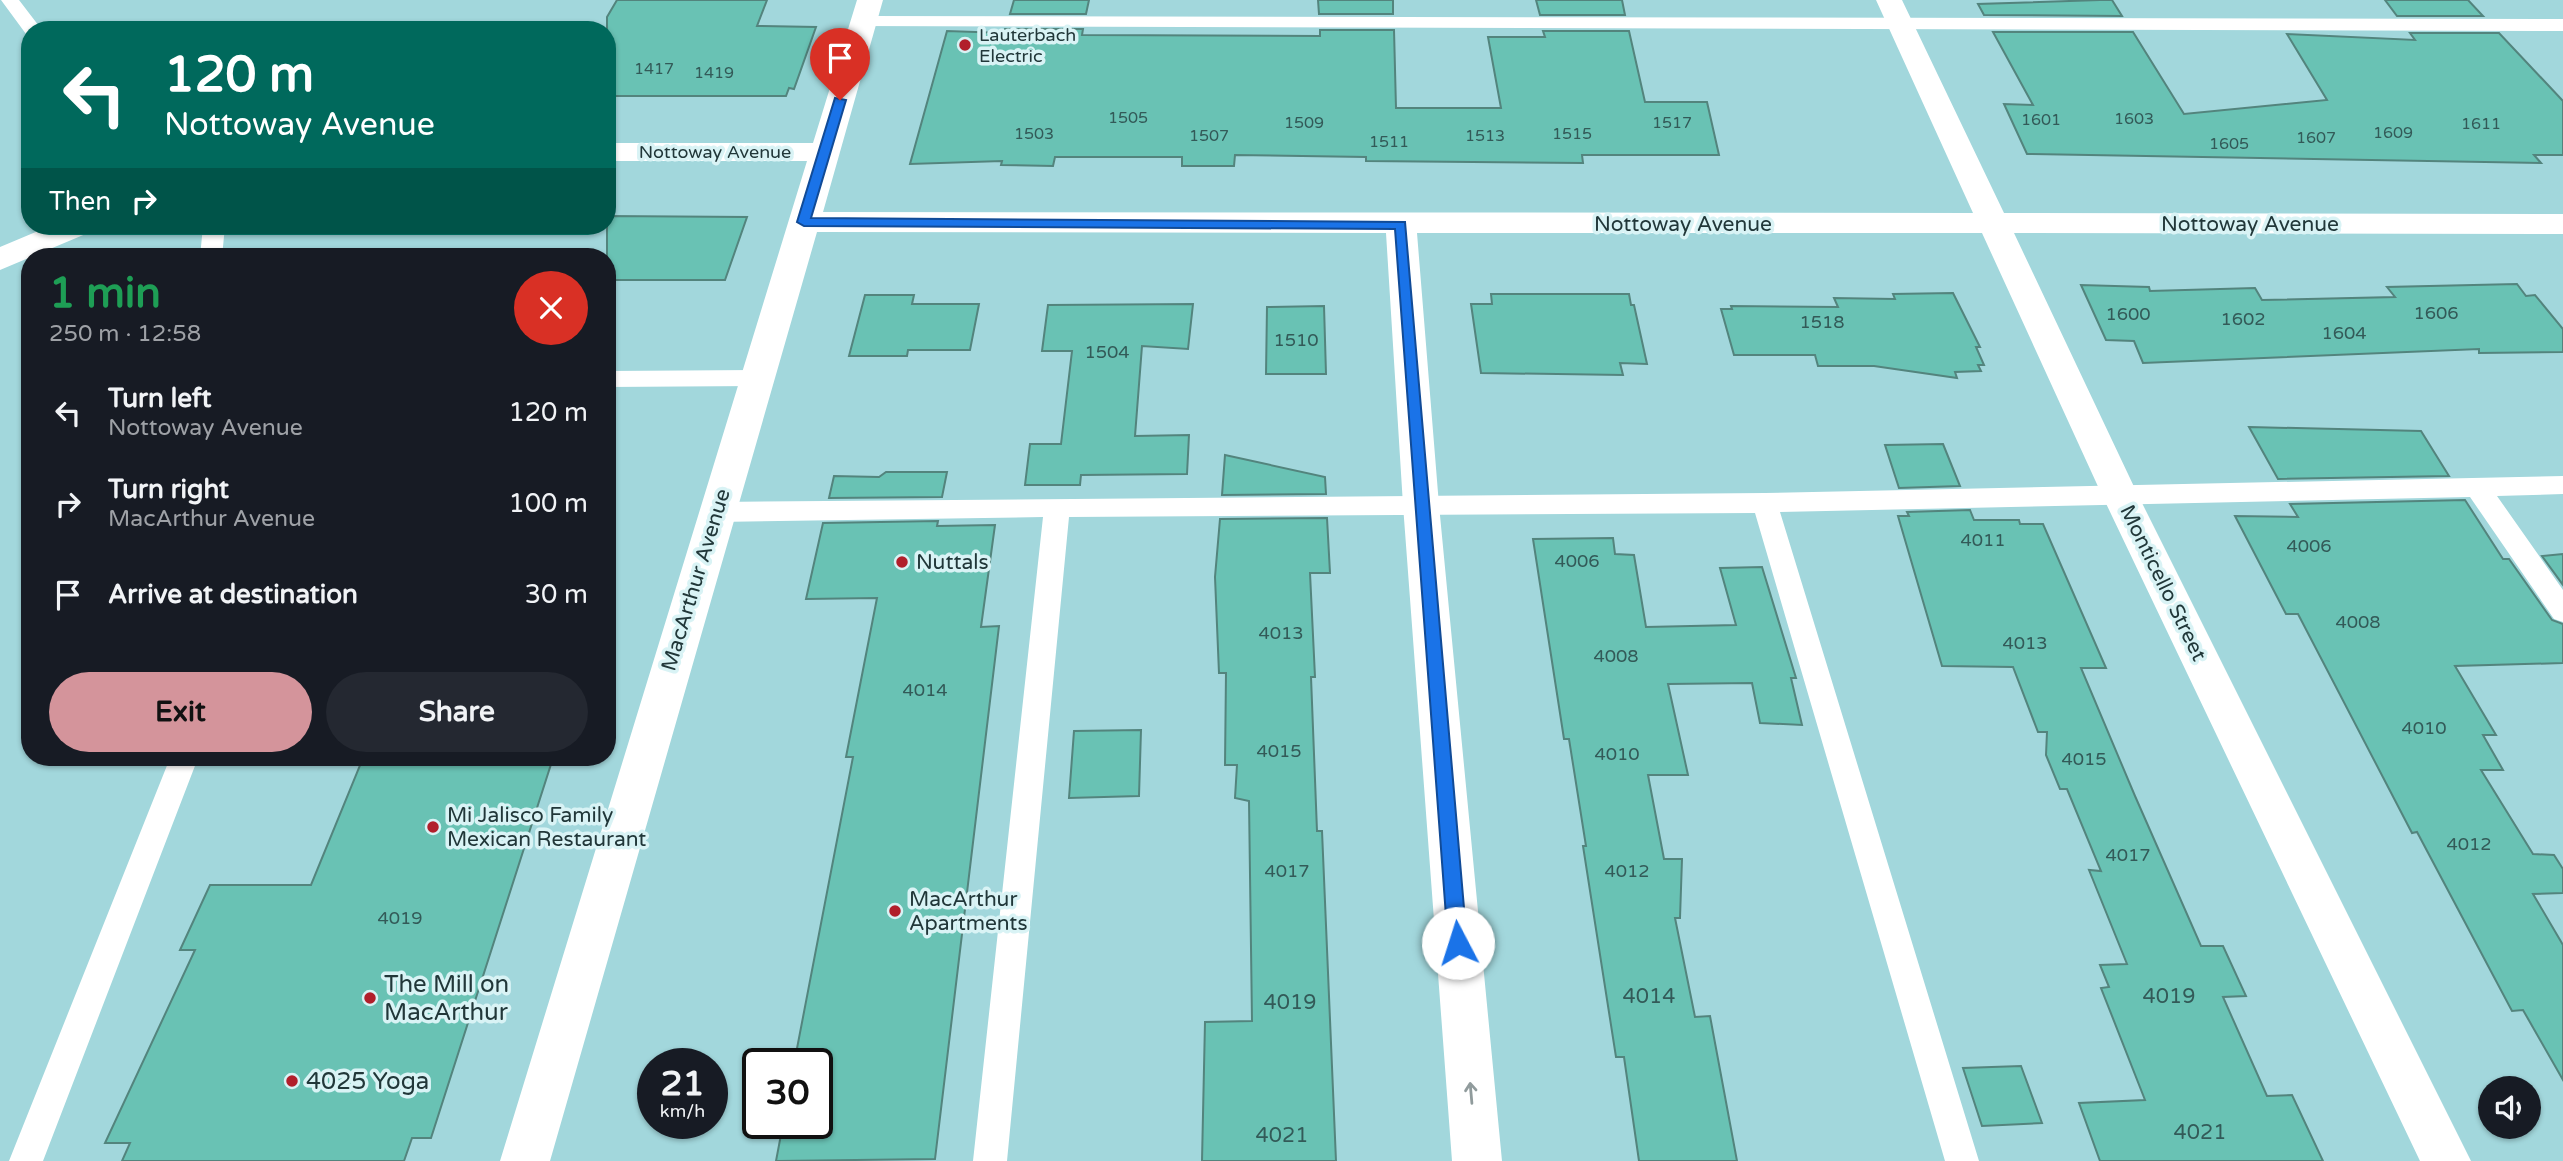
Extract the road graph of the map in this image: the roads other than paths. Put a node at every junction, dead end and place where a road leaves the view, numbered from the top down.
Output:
1 (10, 0) edge
2 (867, 11) edge
3 (1895, 12) edge
4 (26, 21) edge
5 (2563, 24) edge
6 (616, 152) edge
7 (824, 152) junction
8 (804, 222) junction
9 (1995, 223) junction
10 (2563, 224) edge
11 (1401, 225) junction
12 (55, 235) edge
13 (24, 248) edge
14 (21, 249) edge
15 (0, 258) edge
16 (756, 378) junction
17 (616, 379) edge
18 (2563, 485) edge
19 (2477, 487) junction
20 (2119, 493) junction
21 (1765, 503) junction
22 (1056, 506) junction
23 (1421, 506) junction
24 (717, 512) junction
25 (2563, 611) edge
26 (181, 766) edge
27 (26, 1161) edge
28 (525, 1161) edge
29 (990, 1161) edge
30 (1476, 1161) edge
31 (1962, 1161) edge
32 (2446, 1161) edge

1 - 4 lane
2 - 3 lane
2 - 7 street, MacArthur Avenue
3 - 5 lane
3 - 9 street, Monticello Street
6 - 7 street, Nottoway Avenue
7 - 8 street, MacArthur Avenue
8 - 11 street, Nottoway Avenue
8 - 16 street, MacArthur Avenue
9 - 10 street, Nottoway Avenue
9 - 11 street, Nottoway Avenue
9 - 20 street, Monticello Street
11 - 23 street
12 - 13 street
14 - 15 street
16 - 17 lane
16 - 24 street, MacArthur Avenue
18 - 19 lane
19 - 20 lane
19 - 25 lane
20 - 21 lane
20 - 32 street, Monticello Street
21 - 23 lane
21 - 31 lane
22 - 23 lane
22 - 24 lane
22 - 29 lane
30 -> 23 street
24 - 28 street, MacArthur Avenue
26 - 27 lane

